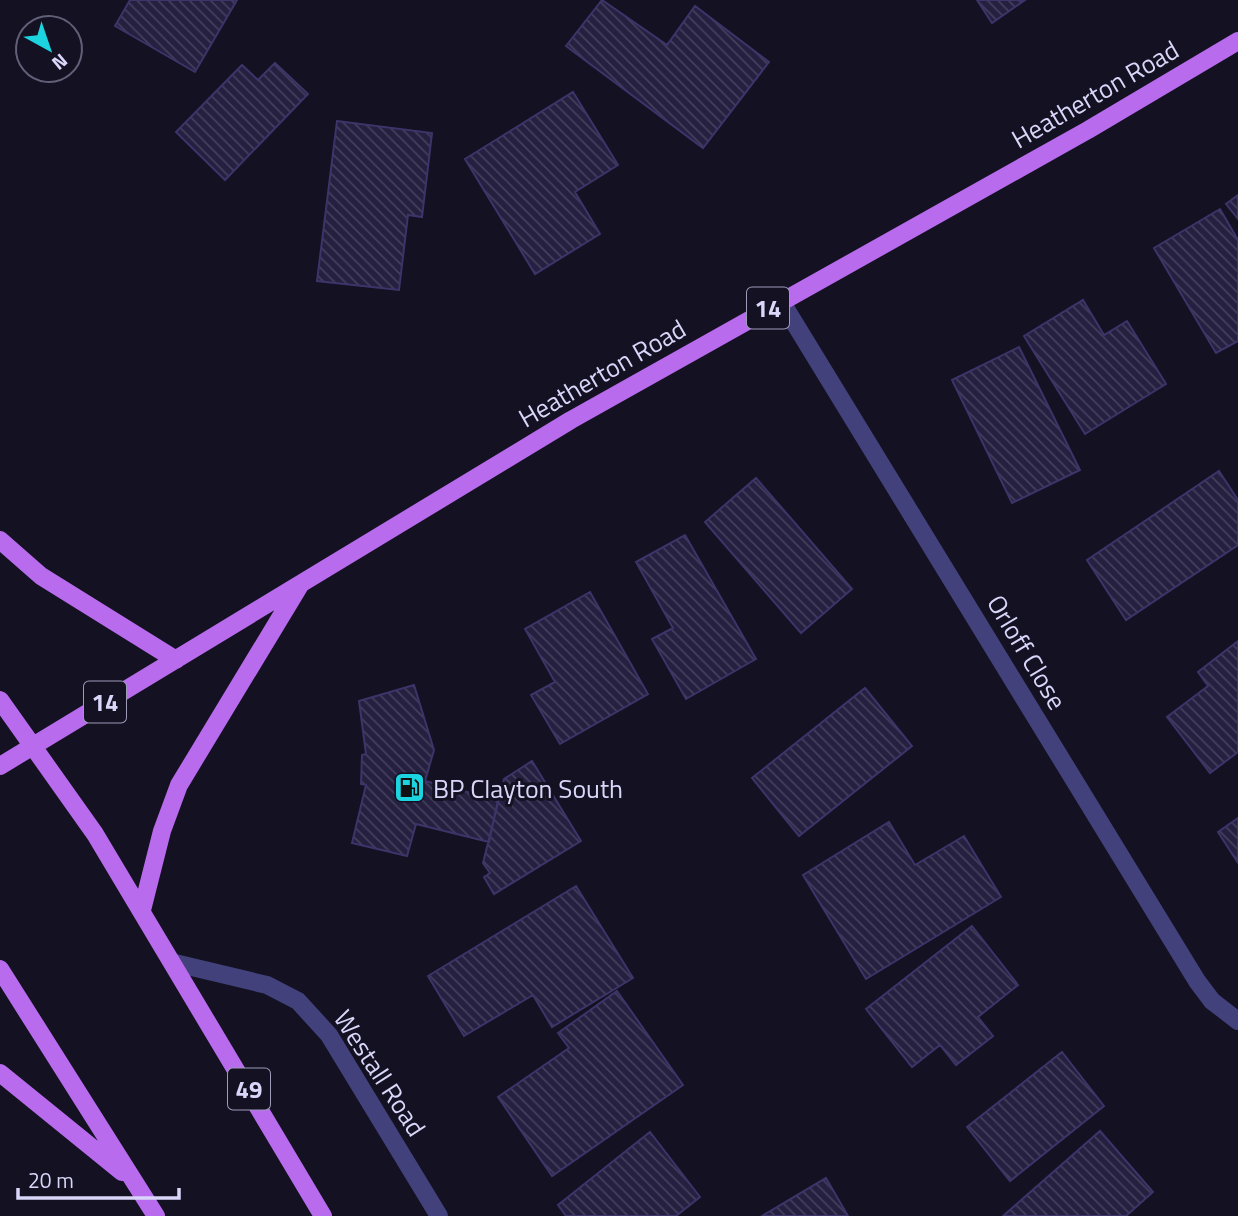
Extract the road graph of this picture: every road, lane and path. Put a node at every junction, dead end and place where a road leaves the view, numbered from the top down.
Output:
1 (1238, 41) edge
2 (781, 301) junction
3 (0, 540) edge
4 (302, 582) junction
5 (176, 660) junction
6 (0, 700) edge
7 (33, 744) junction
8 (0, 766) edge
9 (142, 910) junction
10 (174, 963) junction
11 (0, 969) edge
12 (1238, 1021) edge
13 (0, 1073) edge
14 (133, 1181) junction
15 (156, 1216) edge
16 (323, 1216) edge
17 (439, 1216) edge

1 - 2 main road, Heatherton Road / 14
2 - 4 main road, Heatherton Road / 14
2 - 12 street, Orloff Close
3 - 5 main road
4 - 5 main road, Heatherton Road / 14
4 - 9 main road
5 - 7 main road, Heatherton Road / 14
6 - 7 main road, 49
7 - 8 main road, Heatherton Road / 14
7 - 9 main road, 49
9 - 10 main road, 49
10 - 16 main road, 49
10 - 17 street, Westall Road
11 - 14 main road
13 - 14 main road
14 - 15 main road

